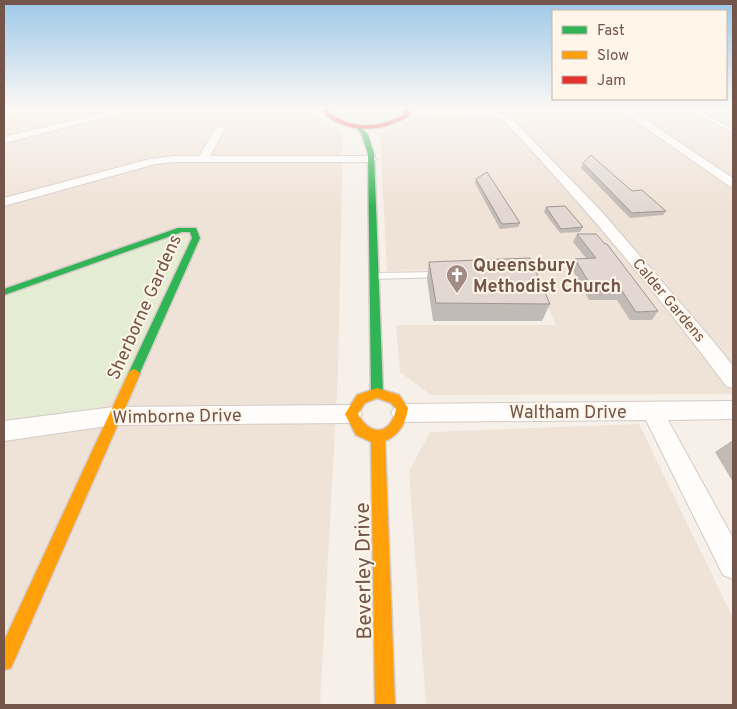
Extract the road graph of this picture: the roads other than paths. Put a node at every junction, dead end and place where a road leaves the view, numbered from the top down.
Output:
1 (212, 142) edge
2 (368, 142) edge
3 (375, 142) edge
4 (530, 142) edge
5 (672, 142) edge
6 (371, 156) junction
7 (202, 160) junction
8 (733, 183) edge
9 (4, 202) edge
10 (452, 274) edge
11 (373, 276) junction
12 (4, 292) edge
13 (733, 380) edge
14 (377, 393) junction
15 (733, 410) edge
16 (653, 412) junction
17 (402, 413) junction
18 (351, 414) junction
19 (114, 416) junction
20 (4, 431) edge
21 (378, 436) junction
22 (733, 565) edge
23 (4, 661) edge
24 (385, 705) edge

1 - 7 street
2 - 6 street
3 - 6 street
4 - 13 street, Calder Gardens
5 - 8 street
6 - 7 street
6 - 11 street
7 - 9 street
10 - 11 lane
11 - 14 street
12 - 19 street, Sherborne Gardens
14 - 17 street
14 - 18 street
15 - 16 street, Waltham Drive
16 - 17 street, Waltham Drive
16 - 22 street
17 - 21 street
18 - 19 street, Wimborne Drive
18 - 21 street
19 - 20 street, Wimborne Drive
19 - 23 street
21 - 24 street, Beverley Drive

